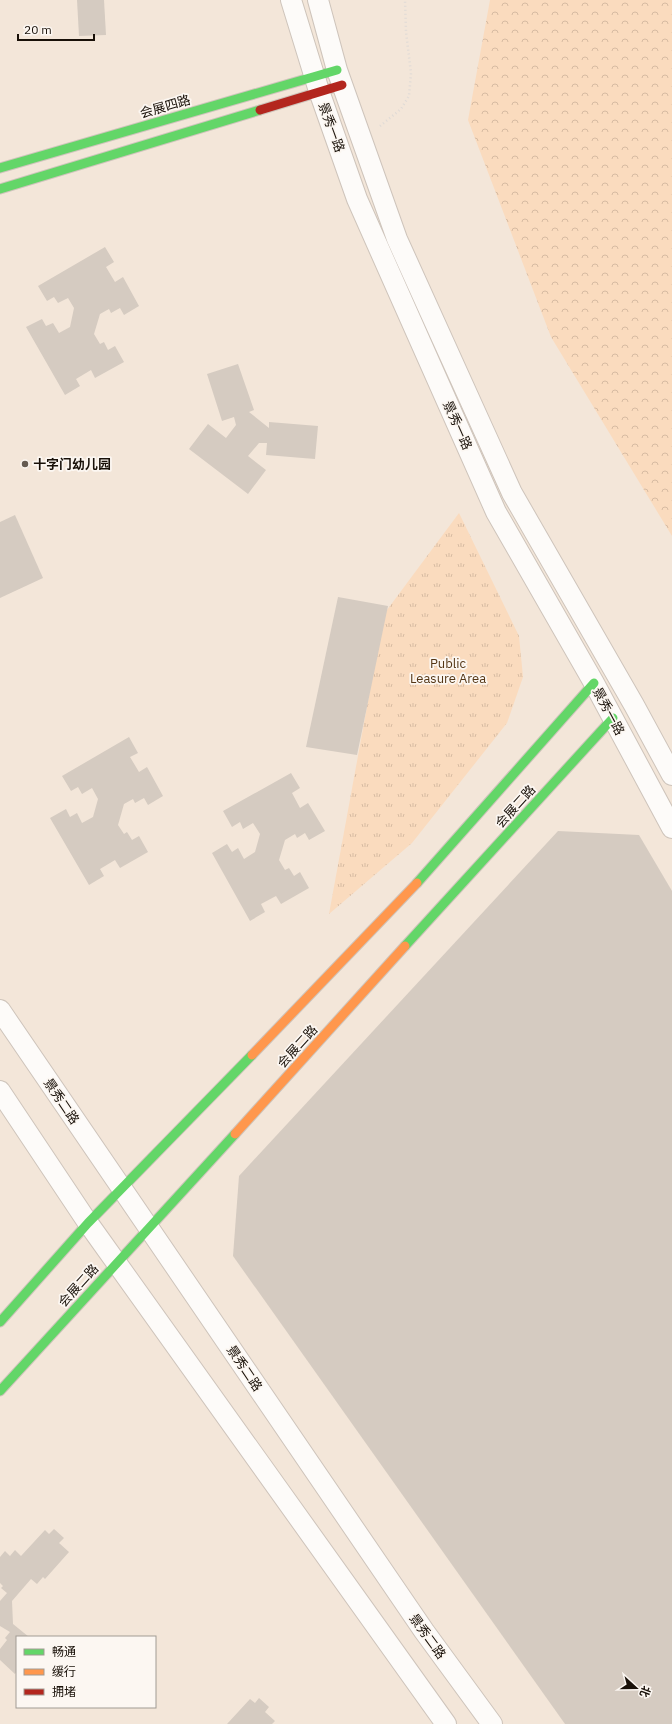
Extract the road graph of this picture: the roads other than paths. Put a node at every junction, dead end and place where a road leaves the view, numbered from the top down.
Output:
1 (291, 0) edge
2 (318, 0) edge
3 (339, 78) junction
4 (317, 84) junction
5 (0, 168) edge
6 (0, 189) edge
7 (594, 682) junction
8 (613, 718) junction
9 (672, 775) edge
10 (672, 828) edge
11 (0, 1010) edge
12 (0, 1091) edge
13 (122, 1188) junction
14 (88, 1223) junction
15 (148, 1227) junction
16 (116, 1263) junction
17 (0, 1322) edge
18 (0, 1391) edge
19 (446, 1724) edge
20 (492, 1724) edge

1 - 4 street, 景秀一路
2 - 3 street, 景秀一路
3 - 4 main road
3 - 4 main road, 会展四路
3 - 9 street, 景秀一路
4 - 5 main road, 会展四路
4 - 6 main road, 会展四路
4 - 7 street, 景秀一路
7 - 8 street, 景秀一路
7 - 13 main road, 会展二路
8 - 10 street, 景秀一路
8 - 15 main road, 会展二路
11 - 13 street, 景秀二路
12 - 14 street
13 - 14 main road, 会展二路
13 - 15 street, 景秀二路
14 - 16 street
14 - 17 main road, 会展二路
15 - 16 main road, 会展二路
15 - 20 street, 景秀二路
16 - 18 main road, 会展二路
16 - 19 street

